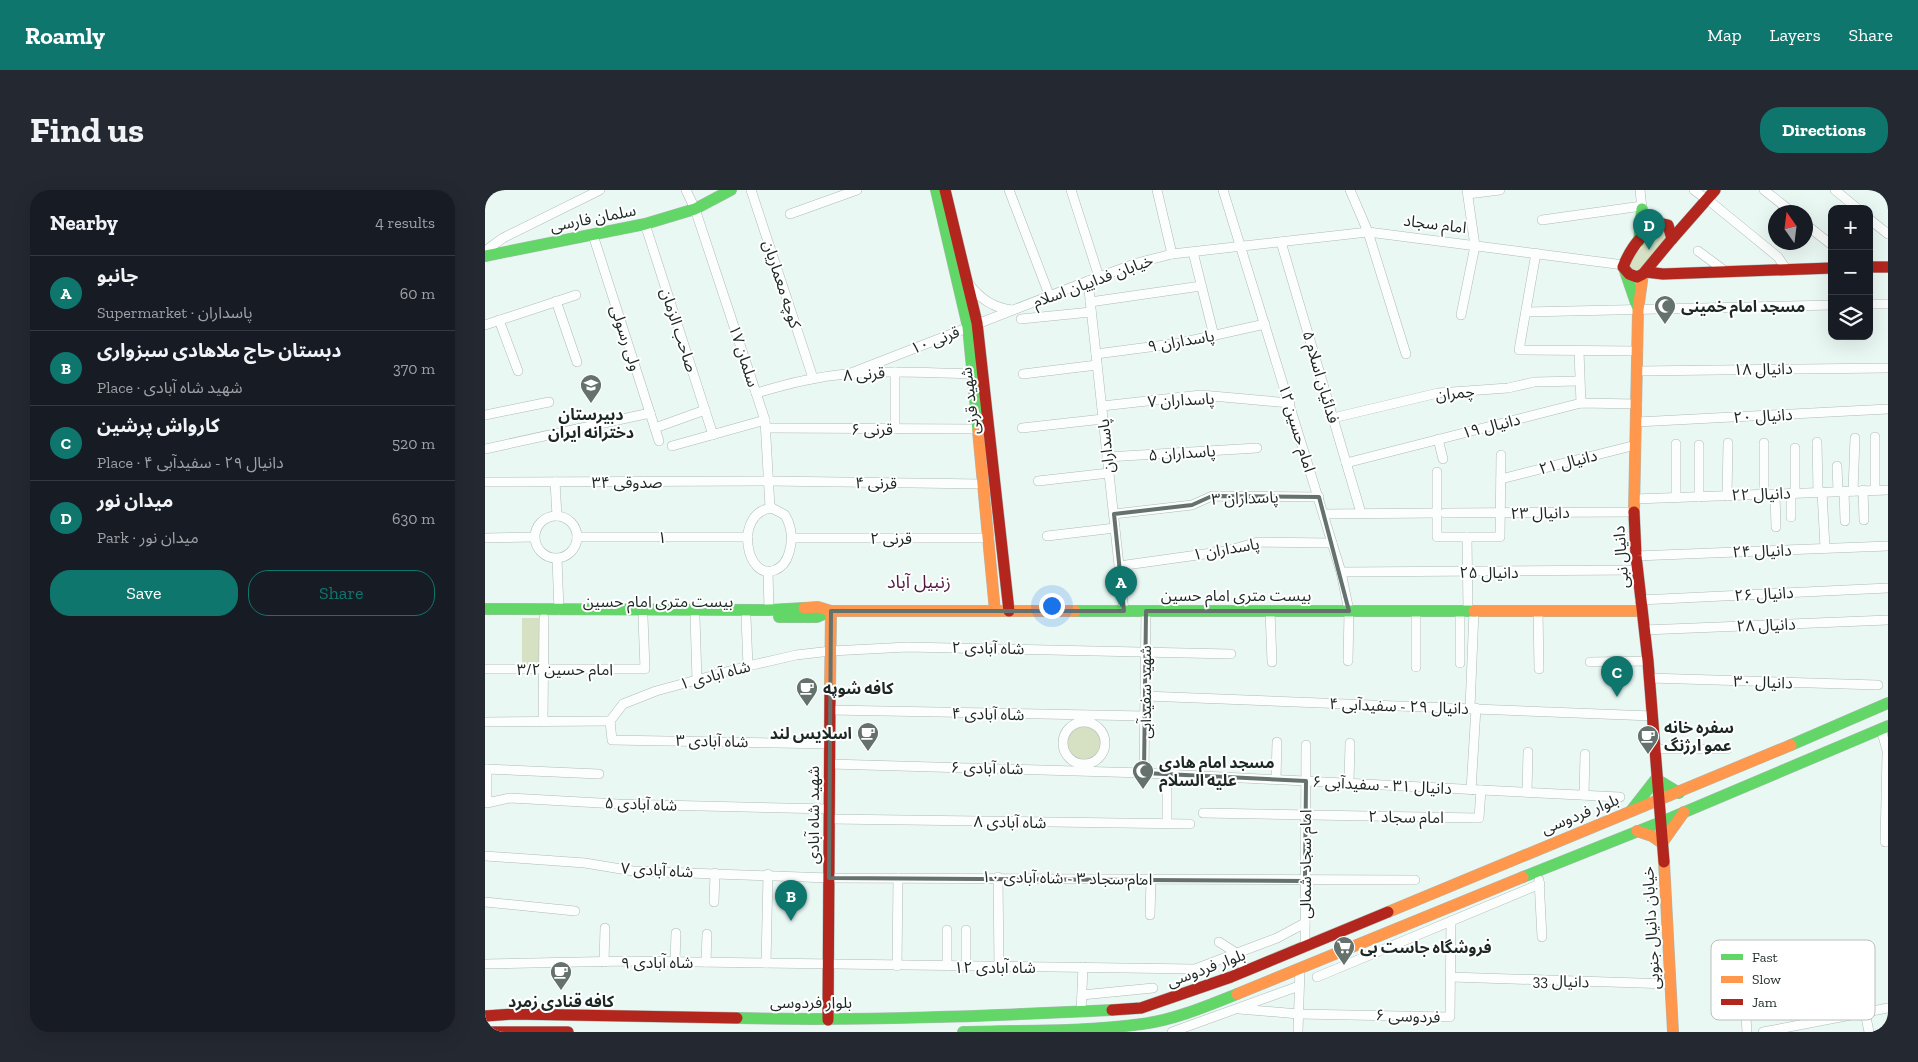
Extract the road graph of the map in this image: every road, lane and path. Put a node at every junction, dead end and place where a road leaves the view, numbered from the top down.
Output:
1 (600, 190) edge
2 (686, 190) edge
3 (731, 190) edge
4 (751, 190) edge
5 (857, 190) edge
6 (936, 190) edge
7 (945, 190) edge
8 (1009, 190) edge
9 (1071, 190) edge
10 (1157, 190) edge
11 (1223, 190) edge
12 (1350, 190) edge
13 (1500, 190) edge
14 (1640, 190) edge
15 (1715, 190) edge
16 (1764, 190) edge
17 (1835, 190) edge
18 (1468, 192) edge
19 (1702, 194) edge
20 (1783, 205) edge
21 (1853, 205) edge
22 (695, 208) junction
23 (1642, 208) junction
24 (790, 214) dead end
25 (1542, 220) dead end
26 (1873, 222) edge
27 (1661, 223) junction
28 (645, 224) junction
29 (1813, 230) edge
30 (1368, 232) junction
31 (1888, 234) edge
32 (593, 235) junction
33 (1281, 242) junction
34 (1828, 242) edge
35 (1639, 243) junction
36 (1669, 243) junction
37 (1475, 246) junction
38 (1241, 247) junction
39 (1698, 250) dead end
40 (485, 251) edge
41 (1193, 252) junction
42 (1536, 253) junction
43 (1172, 254) junction
44 (485, 256) edge
45 (1888, 266) edge
46 (1873, 267) edge
47 (1625, 268) junction
48 (1786, 268) junction
49 (1828, 268) edge
50 (1725, 271) junction
51 (1682, 272) junction
52 (1644, 273) junction
53 (1099, 277) junction
54 (967, 280) junction
55 (1088, 281) junction
56 (1201, 286) junction
57 (576, 295) dead end
58 (1050, 297) junction
59 (556, 302) junction
60 (1090, 302) junction
61 (1873, 304) edge
62 (1888, 304) edge
63 (1828, 305) edge
64 (1012, 310) junction
65 (1638, 310) junction
66 (1091, 312) junction
67 (1526, 312) junction
68 (1461, 315) dead end
69 (1021, 319) dead end
70 (499, 320) junction
71 (1265, 324) junction
72 (485, 325) edge
73 (973, 325) junction
74 (1214, 336) junction
75 (1579, 351) junction
76 (1638, 351) junction
77 (1096, 354) junction
78 (1407, 354) dead end
79 (577, 362) dead end
80 (1097, 365) junction
81 (1888, 368) edge
82 (518, 371) dead end
83 (1638, 371) junction
84 (895, 372) junction
85 (973, 374) junction
86 (1023, 374) dead end
87 (846, 375) junction
88 (813, 378) junction
89 (1579, 381) junction
90 (756, 393) junction
91 (549, 402) dead end
92 (1290, 403) junction
93 (1581, 403) junction
94 (1637, 404) junction
95 (1102, 406) junction
96 (1888, 409) edge
97 (705, 410) junction
98 (650, 413) junction
99 (485, 415) edge
100 (1333, 418) junction
101 (1103, 419) junction
102 (1637, 422) junction
103 (766, 424) junction
104 (655, 428) junction
105 (1022, 428) dead end
106 (895, 429) junction
107 (978, 429) junction
108 (713, 435) junction
109 (1875, 437) dead end
110 (1855, 438) dead end
111 (1438, 439) junction
112 (659, 441) dead end
113 (1817, 442) dead end
114 (1729, 443) dead end
115 (1764, 443) dead end
116 (1676, 444) dead end
117 (1636, 445) junction
118 (1699, 445) dead end
119 (673, 446) dead end
120 (1257, 448) dead end
121 (1795, 448) dead end
122 (485, 449) edge
123 (1501, 455) dead end
124 (1107, 457) junction
125 (1443, 459) dead end
126 (1346, 463) junction
127 (1837, 466) dead end
128 (1437, 472) dead end
129 (1109, 473) junction
130 (1501, 479) junction
131 (769, 481) junction
132 (1038, 481) dead end
133 (485, 482) edge
134 (555, 482) junction
135 (983, 484) junction
136 (1875, 490) junction
137 (1888, 490) edge
138 (1849, 491) junction
139 (1820, 492) junction
140 (1793, 493) junction
141 (1764, 494) junction
142 (1775, 494) junction
143 (1727, 496) junction
144 (1319, 497) junction
145 (1699, 497) junction
146 (1677, 498) junction
147 (1634, 499) junction
148 (770, 508) junction
149 (1634, 512) junction
150 (1361, 513) junction
151 (1441, 513) junction
152 (1500, 513) junction
153 (1114, 514) junction
154 (1323, 514) junction
155 (557, 516) junction
156 (1791, 517) dead end
157 (1865, 520) dead end
158 (1845, 521) dead end
159 (1776, 527) dead end
160 (1115, 528) junction
161 (1047, 536) dead end
162 (534, 537) junction
163 (577, 537) junction
164 (748, 537) junction
165 (1467, 537) junction
166 (485, 538) edge
167 (792, 538) junction
168 (989, 538) junction
169 (1332, 543) junction
170 (1888, 546) edge
171 (1825, 548) junction
172 (1635, 556) junction
173 (557, 559) junction
174 (1119, 566) junction
175 (1637, 570) junction
176 (768, 572) junction
177 (1341, 572) junction
178 (1468, 572) junction
179 (1888, 588) edge
180 (1641, 605) junction
181 (485, 609) edge
182 (559, 610) junction
183 (769, 610) junction
184 (831, 611) junction
185 (995, 611) junction
186 (1009, 611) junction
187 (1124, 611) junction
188 (1146, 611) junction
189 (1270, 611) junction
190 (1349, 611) junction
191 (1416, 611) junction
192 (1467, 611) junction
193 (1538, 611) junction
194 (544, 614) junction
195 (746, 617) junction
196 (485, 618) edge
197 (643, 618) junction
198 (695, 618) junction
199 (1888, 620) edge
200 (1644, 630) junction
201 (831, 651) junction
202 (1145, 651) junction
203 (1231, 654) dead end
204 (1348, 661) dead end
205 (1647, 661) junction
206 (1271, 662) dead end
207 (1590, 662) dead end
208 (1460, 663) dead end
209 (748, 666) junction
210 (1416, 667) dead end
211 (485, 669) edge
212 (543, 669) junction
213 (1539, 669) dead end
214 (1649, 678) junction
215 (697, 680) junction
216 (1878, 686) dead end
217 (1145, 696) junction
218 (1888, 703) edge
219 (1473, 708) junction
220 (830, 710) junction
221 (1145, 716) junction
222 (1652, 716) junction
223 (1083, 719) junction
224 (610, 721) junction
225 (485, 722) edge
226 (543, 722) junction
227 (1885, 727) edge
228 (1277, 742) dead end
229 (1350, 743) dead end
230 (830, 744) junction
231 (1306, 745) dead end
232 (1654, 748) junction
233 (1727, 749) dead end
234 (1529, 752) dead end
235 (1585, 754) dead end
236 (1887, 754) edge
237 (830, 764) junction
238 (1082, 767) junction
239 (486, 769) edge
240 (1144, 772) junction
241 (599, 774) dead end
242 (1167, 774) junction
243 (1275, 779) junction
244 (1656, 779) junction
245 (1306, 781) junction
246 (1349, 783) junction
247 (1471, 790) junction
248 (1481, 790) junction
249 (1527, 792) junction
250 (1679, 793) junction
251 (1584, 795) junction
252 (1619, 797) dead end
253 (1658, 801) junction
254 (1631, 811) junction
255 (1887, 811) edge
256 (1684, 812) junction
257 (1203, 813) dead end
258 (829, 814) junction
259 (1306, 815) junction
260 (1661, 822) junction
261 (1167, 823) junction
262 (1190, 824) dead end
263 (1637, 831) junction
264 (1565, 837) junction
265 (1887, 842) edge
266 (1662, 843) junction
267 (485, 856) edge
268 (1573, 856) junction
269 (1538, 870) junction
270 (715, 873) junction
271 (769, 874) junction
272 (998, 877) junction
273 (829, 878) junction
274 (898, 878) junction
275 (1151, 880) junction
276 (1415, 880) dead end
277 (1305, 881) junction
278 (1539, 884) junction
279 (485, 902) edge
280 (714, 902) dead end
281 (575, 911) dead end
282 (1150, 915) dead end
283 (1451, 921) junction
284 (1305, 923) junction
285 (605, 928) dead end
286 (947, 930) dead end
287 (966, 930) dead end
288 (676, 933) dead end
289 (707, 934) dead end
290 (1542, 937) dead end
291 (1219, 942) dead end
292 (1305, 947) junction
293 (1238, 954) junction
294 (604, 962) junction
295 (675, 962) junction
296 (706, 962) junction
297 (766, 963) junction
298 (485, 964) edge
299 (828, 965) junction
300 (897, 966) junction
301 (947, 966) junction
302 (966, 966) junction
303 (999, 967) junction
304 (1083, 967) junction
305 (1300, 968) junction
306 (1245, 972) junction
307 (1317, 977) dead end
308 (1451, 977) junction
309 (1671, 984) junction
310 (1299, 986) junction
311 (1153, 988) dead end
312 (1082, 995) junction
313 (1888, 1008) edge
314 (1239, 1009) junction
315 (1875, 1010) edge
316 (485, 1012) edge
317 (1081, 1012) junction
318 (1299, 1014) junction
319 (485, 1016) edge
320 (497, 1016) junction
321 (828, 1020) junction
322 (1824, 1020) edge
323 (1081, 1031) edge
324 (486, 1032) edge
325 (498, 1032) edge
326 (512, 1032) edge
327 (568, 1032) edge
328 (963, 1032) edge
329 (1171, 1032) edge
330 (1298, 1032) edge
331 (1673, 1032) edge
332 (1763, 1032) edge

1 - 40 street
2 - 22 street, سلمان ۱۷
3 - 22 main road, سلمان فارسی
4 - 88 street, کوچه معماریان
5 - 24 street
6 - 73 main road, شهید قرنی
7 - 54 main road, شهید قرنی
8 - 58 street
9 - 53 street
10 - 43 street
11 - 38 street, امام حسین ۱۲
12 - 30 street
13 - 18 street
14 - 23 street
15 - 19 main road
16 - 20 street
17 - 21 street
18 - 37 street
19 - 27 main road
19 - 36 main road
19 - 48 street
22 - 28 main road, سلمان فارسی
22 - 90 street, سلمان ۱۷
23 - 25 street
23 - 27 main road
23 - 35 main road
26 - 31 street
27 - 35 main road
27 - 36 main road
28 - 32 main road, سلمان فارسی
28 - 97 street, صاحب الزمان
29 - 34 street
30 - 33 street, امام سجاد
30 - 37 street, امام سجاد
30 - 78 street
32 - 44 main road, سلمان فارسی
32 - 98 street, ولی رسولی
33 - 38 street, امام سجاد
33 - 100 street, فدائیان اسلام ۵
35 - 47 main road
36 - 51 main road
36 - 52 main road
37 - 42 street, امام سجاد
37 - 68 street
38 - 41 street, خیابان فداییان اسلام
38 - 71 street, امام حسین ۱۲
39 - 50 street
41 - 43 street, خیابان فداییان اسلام
41 - 56 street
42 - 47 street, امام سجاد
42 - 67 street
43 - 53 street, خیابان فداییان اسلام
45 - 46 main road
47 - 52 main road
47 - 65 main road, دانیال نبی
48 - 49 main road
48 - 50 main road
50 - 51 main road
51 - 52 main road
52 - 65 main road, دانیال نبی
53 - 55 street, خیابان فداییان اسلام
54 - 64 street
54 - 73 main road, شهید قرنی
55 - 58 street, خیابان فداییان اسلام
55 - 60 street, پاسداران
56 - 60 street
56 - 74 street
57 - 59 street
58 - 64 street, خیابان فداییان اسلام
59 - 70 street
59 - 79 street
60 - 66 street, پاسداران
61 - 62 street
63 - 65 street
64 - 73 street, خیابان فداییان اسلام
65 - 67 street
65 - 76 main road, دانیال نبی
66 - 69 street
66 - 77 street, پاسداران
67 - 75 street
70 - 72 street
70 - 82 street
71 - 74 street, پاسداران ۹
71 - 92 street, امام حسین ۱۲
73 - 85 main road, شهید قرنی
73 - 87 street, قرنی ۱۰
73 - 186 main road, شهید قرنی
74 - 77 street, پاسداران ۹
75 - 76 street
75 - 89 street
76 - 83 main road, دانیال نبی
77 - 80 street, پاسداران
80 - 86 street
80 - 95 street, پاسداران
81 - 83 street, دانیال ۱۸
83 - 94 main road, دانیال نبی
84 - 85 street, قرنی ۸
84 - 87 street, قرنی ۸
84 - 106 street
85 - 107 main road, شهید قرنی
87 - 88 street, قرنی ۸
88 - 90 street, قرنی ۸
89 - 93 street
89 - 100 street, چمران
90 - 103 street, سلمان ۱۷
91 - 99 street
92 - 95 street, پاسداران ۷
92 - 144 street, امام حسین ۱۲
93 - 94 street, دانیال ۱۹
93 - 111 street, دانیال ۱۹
94 - 102 main road, دانیال نبی
95 - 101 street, پاسداران
96 - 102 street, دانیال ۲۰
97 - 104 street
97 - 108 street, صاحب الزمان
98 - 104 street, ولی رسولی
98 - 122 street
100 - 126 street, فدائیان اسلام ۵
101 - 105 street
101 - 124 street, پاسداران
102 - 117 main road, دانیال نبی
103 - 106 street, قرنی ۶
103 - 108 street, قرنی ۶
103 - 131 street, سلمان ۱۷
104 - 112 street, ولی رسولی
106 - 107 street, قرنی ۶
107 - 135 main road, شهید قرنی
108 - 119 street, قرنی ۶
109 - 136 street
110 - 138 street
111 - 125 street
111 - 126 street, دانیال ۱۹
113 - 139 street
114 - 143 street
115 - 141 street
116 - 146 street
117 - 130 street, دانیال ۲۱
117 - 147 main road, دانیال نبی
118 - 145 street
120 - 124 street, پاسداران ۵
121 - 140 street
123 - 130 street
124 - 129 street, پاسداران
126 - 150 street, فدائیان اسلام ۵
127 - 138 street
128 - 151 street
129 - 132 street
129 - 153 street, پاسداران
130 - 152 street
131 - 134 street, صدوقی ۳۴
131 - 135 street, قرنی ۴
131 - 148 street, سلمان ۱۷
133 - 134 street, صدوقی ۳۴
134 - 155 street
135 - 168 main road, شهید قرنی
136 - 137 street, دانیال ۲۲
136 - 138 street, دانیال ۲۲
138 - 139 street, دانیال ۲۲
138 - 157 street
138 - 158 street
139 - 140 street, دانیال ۲۲
139 - 171 street
140 - 142 street, دانیال ۲۲
140 - 156 street
141 - 142 street, دانیال ۲۲
141 - 143 street, دانیال ۲۲
142 - 159 street
143 - 145 street, دانیال ۲۲
144 - 153 street, پاسداران ۳
144 - 154 street, امام حسین ۱۲
145 - 146 street, دانیال ۲۲
146 - 147 street, دانیال ۲۲
147 - 149 main road, دانیال نبی
148 - 164 street
148 - 167 street
149 - 152 street, دانیال ۲۳
149 - 172 main road, دانیال نبی
150 - 151 street, دانیال ۲۳
150 - 154 street, دانیال ۲۳
151 - 152 street, دانیال ۲۳
151 - 165 street
152 - 165 street
153 - 160 street, پاسداران
154 - 169 street, امام حسین ۱۲
155 - 162 street
155 - 163 street
160 - 161 street
160 - 174 street, پاسداران
162 - 166 street
162 - 173 street
163 - 164 street, ۱
163 - 173 street
164 - 176 street
165 - 178 street
167 - 168 street, قرنی ۲
167 - 176 street
168 - 185 main road, شهید قرنی
169 - 174 street, پاسداران ۱
169 - 177 street, امام حسین ۱۲
170 - 171 street, دانیال ۲۴
171 - 172 street, دانیال ۲۴
172 - 175 main road, دانیال نبی
173 - 182 street
174 - 187 street, پاسداران
175 - 178 street, دانیال ۲۵
175 - 180 main road, دانیال نبی
176 - 183 street
177 - 178 street, دانیال ۲۵
177 - 190 street, امام حسین ۱۲
178 - 192 street
179 - 180 street, دانیال ۲۶
180 - 193 main road, بیست متری امام حسین
180 - 200 main road, دانیال نبی
181 - 194 main road, بیست متری امام حسین
182 - 183 main road, بیست متری امام حسین
182 - 194 main road, بیست متری امام حسین
183 - 184 main road, بیست متری امام حسین
184 - 185 main road, بیست متری امام حسین
184 - 195 main road, بیست متری امام حسین
184 - 201 main road, شهید شاه آبادی
185 - 186 main road, بیست متری امام حسین
186 - 187 main road, بیست متری امام حسین
187 - 188 main road, بیست متری امام حسین
188 - 189 main road, بیست متری امام حسین
188 - 202 street, شهید سفیدآبی
189 - 190 main road, بیست متری امام حسین
189 - 206 street
190 - 191 main road, بیست متری امام حسین
190 - 204 street, امام حسین ۱۲
191 - 192 main road, بیست متری امام حسین
191 - 210 street
192 - 193 main road, بیست متری امام حسین
192 - 208 street
192 - 219 street
193 - 213 street
194 - 196 main road, بیست متری امام حسین
194 - 197 main road, بیست متری امام حسین
194 - 212 street
195 - 198 main road, بیست متری امام حسین
195 - 209 street
197 - 198 main road, بیست متری امام حسین
197 - 212 street, امام حسین ۳/۲
198 - 215 street
199 - 200 street, دانیال ۲۸
200 - 205 main road, دانیال نبی
201 - 202 street, شاه آبادی ۲
201 - 209 street, شاه آبادی ۱
201 - 220 main road, شهید شاه آبادی
202 - 203 street, شاه آبادی ۲
202 - 217 street, شهید سفیدآبی
205 - 207 street
205 - 214 main road, دانیال نبی
209 - 215 street, شاه آبادی ۱
211 - 212 street, امام حسین ۳/۲
212 - 226 street
214 - 216 street, دانیال ۳۰
214 - 222 main road, دانیال نبی
215 - 224 street, شاه آبادی ۱
217 - 219 street, دانیال ۲۹ - سفیدآبی ۴
217 - 221 street, شهید سفیدآبی
218 - 250 main road, بلوار فردوسی
219 - 222 street, دانیال ۲۹ - سفیدآبی ۴
219 - 247 street
220 - 223 street, شاه آبادی ۴
220 - 230 main road, شهید شاه آبادی
221 - 223 street, شاه آبادی ۴
221 - 240 street, شهید سفیدآبی
222 - 232 main road, دانیال نبی
223 - 238 street
223 - 238 street
224 - 226 street
224 - 230 street, شاه آبادی ۳
225 - 226 street
227 - 236 street
227 - 256 main road
228 - 243 street
229 - 246 street
230 - 237 main road, شهید شاه آبادی
231 - 245 street, امام سجاد شمالی
232 - 233 street
232 - 244 main road, دانیال نبی
234 - 249 street
235 - 251 street
236 - 255 street
237 - 238 street, شاه آبادی ۶
237 - 258 main road, شهید شاه آبادی
238 - 240 street, شاه آبادی ۶
239 - 241 street
239 - 258 street, شاه آبادی ۵
240 - 242 street, دانیال ۳۱ - سفیدآبی ۶
242 - 243 street, دانیال ۳۱ - سفیدآبی ۶
242 - 261 street
243 - 245 street, دانیال ۳۱ - سفیدآبی ۶
244 - 250 main road
244 - 253 main road, دانیال نبی
244 - 254 main road
245 - 246 street, دانیال ۳۱ - سفیدآبی ۶
245 - 259 street, امام سجاد شمالی
246 - 247 street, دانیال ۳۱ - سفیدآبی ۶
247 - 248 street, دانیال ۳۱ - سفیدآبی ۶
248 - 249 street, دانیال ۳۱ - سفیدآبی ۶
248 - 259 street, امام سجاد ۲
249 - 251 street, دانیال ۳۱ - سفیدآبی ۶
250 - 253 main road, بلوار فردوسی
251 - 252 street, دانیال ۳۱ - سفیدآبی ۶
253 - 254 main road, بلوار فردوسی
253 - 260 main road, خیابان دانیال جنوبی
254 - 264 main road, بلوار فردوسی
255 - 265 street
256 - 260 main road
256 - 266 main road
257 - 259 street
258 - 261 street, شاه آبادی ۸
258 - 273 main road, شهید شاه آبادی
259 - 277 street, امام سجاد شمالی
260 - 263 main road
260 - 266 main road, خیابان دانیال جنوبی
261 - 262 street, شاه آبادی ۸
263 - 266 main road
263 - 268 main road
264 - 268 main road
264 - 292 main road, بلوار فردوسی
266 - 309 main road, خیابان دانیال جنوبی
267 - 270 street, شاه آبادی ۷
268 - 269 main road
269 - 278 street
269 - 305 main road
270 - 271 street, شاه آبادی ۷
270 - 280 street
271 - 273 street, شاه آبادی ۷
271 - 297 street
272 - 274 street, امام سجاد ۳ - شاه آبادی ۱۰
272 - 275 street, امام سجاد ۳ - شاه آبادی ۱۰
272 - 303 street
273 - 274 street, امام سجاد ۳ - شاه آبادی ۱۰
273 - 299 main road, شهید شاه آبادی
274 - 300 street
275 - 277 street, امام سجاد ۳ - شاه آبادی ۱۰
275 - 282 street
276 - 277 street, امام سجاد ۳ - شاه آبادی ۱۰
277 - 284 street, امام سجاد شمالی
278 - 283 street
278 - 290 street
279 - 281 street
283 - 307 street
283 - 308 street, فردوسی ۶
284 - 292 street, امام سجاد شمالی
284 - 293 street, شاه آبادی ۱۲
285 - 294 street
286 - 301 street
287 - 302 street
288 - 295 street
289 - 296 street
291 - 293 street
292 - 306 main road, بلوار فردوسی
293 - 304 street, شاه آبادی ۱۲
293 - 306 street
294 - 295 street, شاه آبادی ۹
294 - 298 street, شاه آبادی ۹
295 - 296 street, شاه آبادی ۹
296 - 297 street, شاه آبادی ۹
297 - 299 street, شاه آبادی ۹
299 - 300 street, شاه آبادی ۱۲
299 - 321 main road, شهید شاه آبادی
300 - 301 street, شاه آبادی ۱۲
301 - 302 street, شاه آبادی ۱۲
302 - 303 street, شاه آبادی ۱۲
303 - 304 street, شاه آبادی ۱۲
304 - 312 street
305 - 310 street
305 - 323 main road
306 - 317 main road, بلوار فردوسی
308 - 309 street, دانیال 33
308 - 318 street, فردوسی ۶
309 - 331 main road, خیابان دانیال جنوبی
310 - 314 street
310 - 318 street
311 - 312 street
312 - 317 street
313 - 315 street
314 - 318 street
314 - 329 street
316 - 320 main road, بلوار فردوسی
317 - 321 main road, بلوار فردوسی
318 - 330 street
319 - 320 main road
320 - 321 main road, بلوار فردوسی
322 - 332 street
323 - 328 main road
324 - 325 main road
325 - 326 main road
326 - 327 main road

